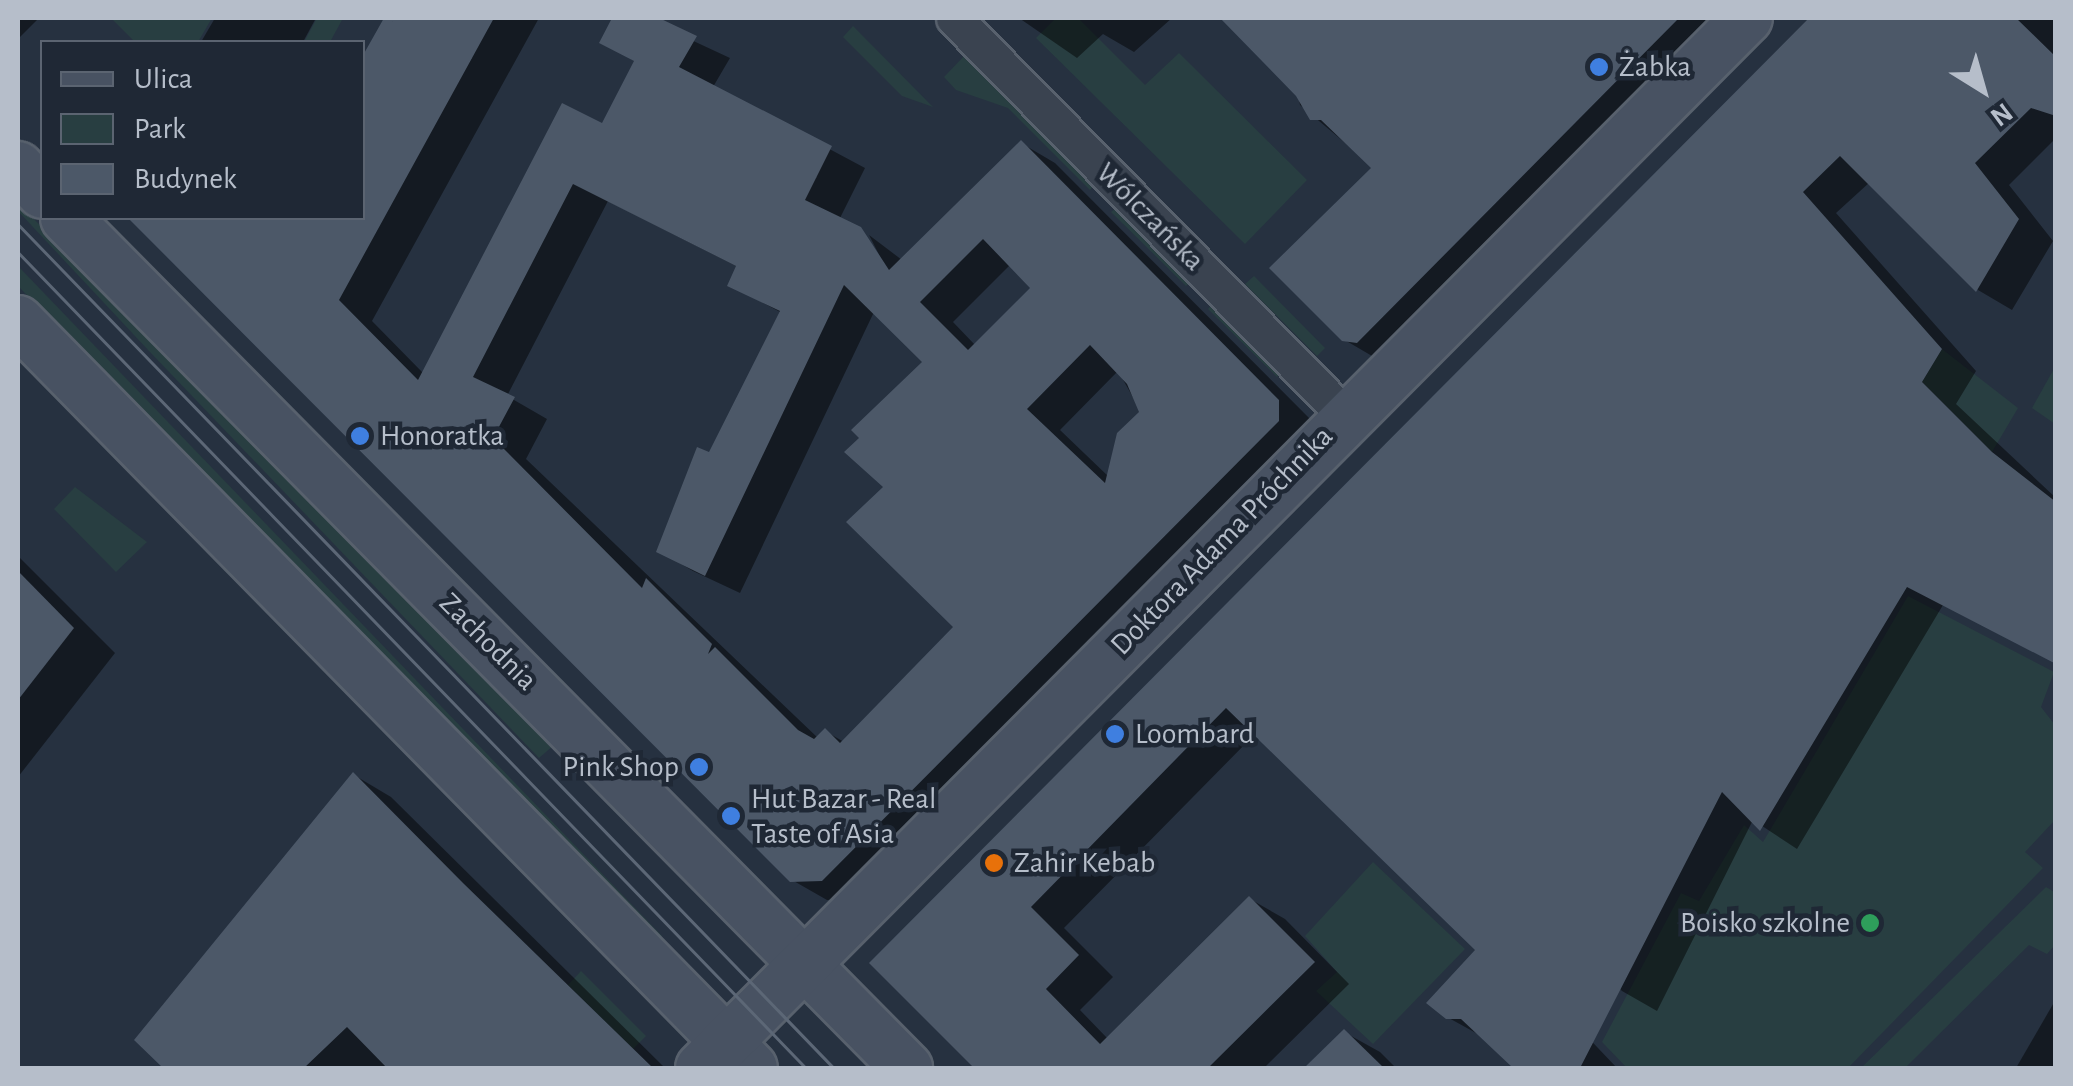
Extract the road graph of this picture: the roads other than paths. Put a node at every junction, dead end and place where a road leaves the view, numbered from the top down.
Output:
1 (954, 18) edge
2 (1748, 18) edge
3 (18, 167) edge
4 (40, 191) edge
5 (68, 220) edge
6 (18, 321) edge
7 (1346, 416) junction
8 (806, 964) junction
9 (727, 1060) edge
10 (907, 1068) edge

1 - 7 street, Wólczańska
2 - 7 main road, Doktora Adama Próchnika
3 - 4 main road
5 - 8 main road, Zachodnia
6 - 9 main road
7 - 8 main road, Doktora Adama Próchnika
8 - 9 main road, Doktora Adama Próchnika
8 - 10 main road, Zachodnia

